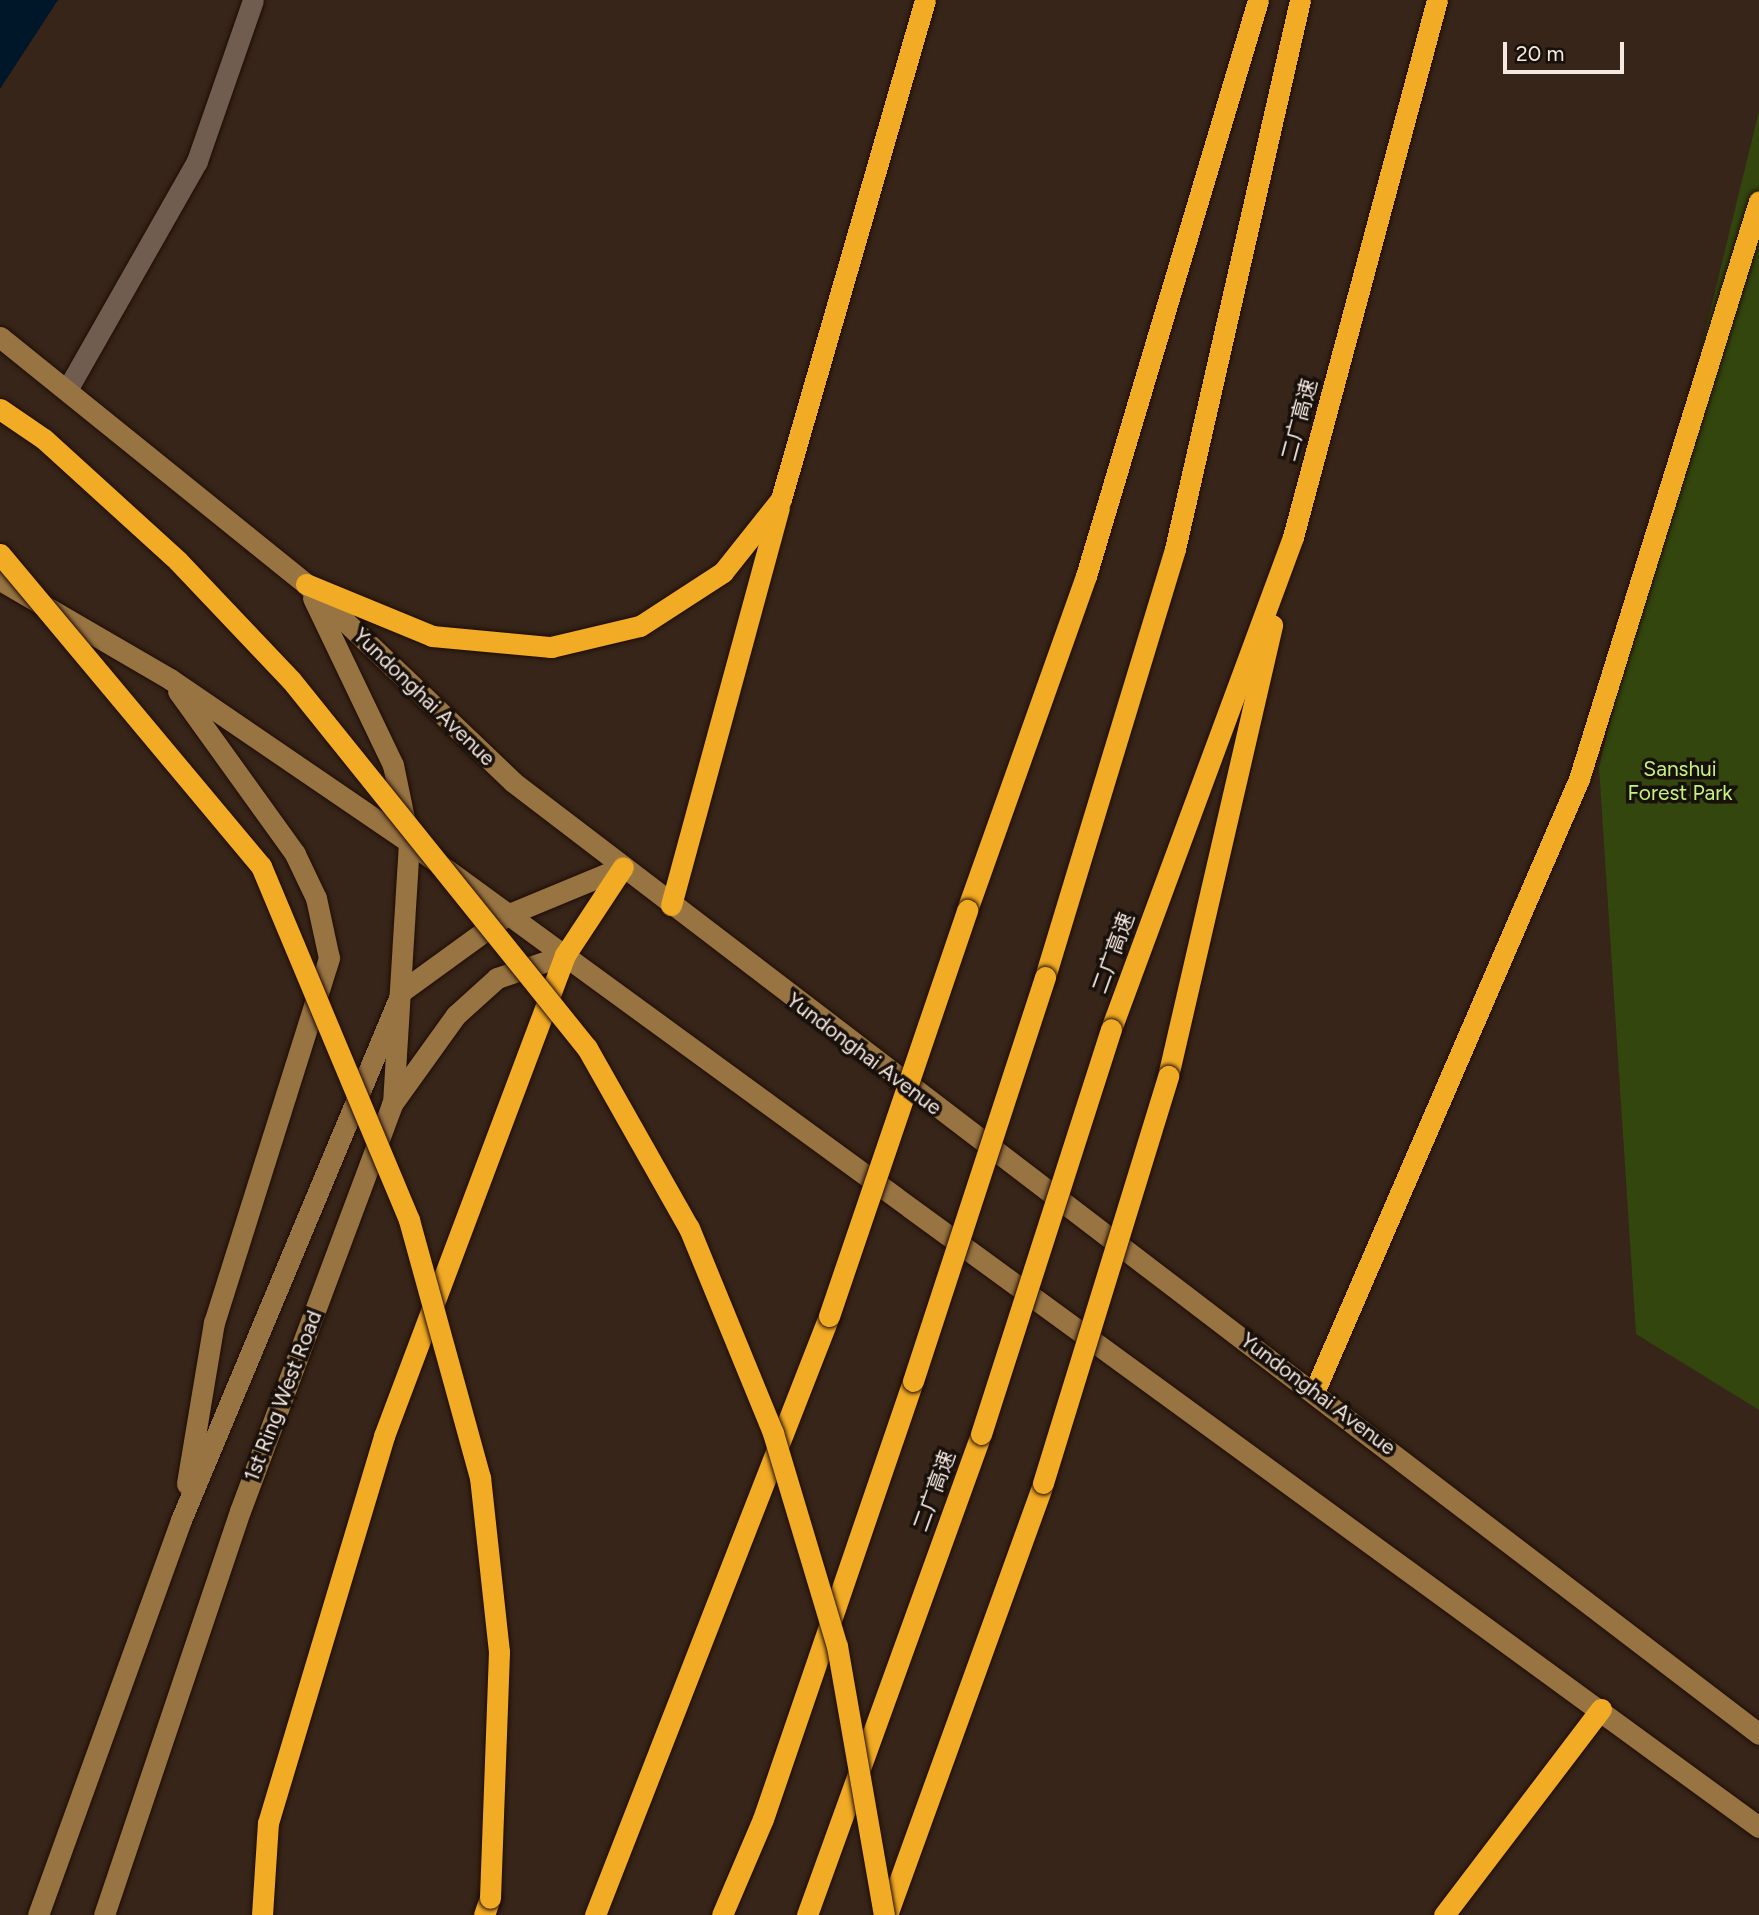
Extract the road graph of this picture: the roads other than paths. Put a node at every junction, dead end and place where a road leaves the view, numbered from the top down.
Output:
1 (253, 0) edge
2 (925, 0) edge
3 (1258, 0) edge
4 (1300, 0) edge
5 (1437, 0) edge
6 (1759, 201) edge
7 (4, 349) edge
8 (67, 390) junction
9 (0, 409) edge
10 (781, 499) junction
11 (1293, 537) junction
12 (0, 554) edge
13 (0, 580) edge
14 (306, 584) junction
15 (170, 679) junction
16 (409, 842) junction
17 (623, 867) junction
18 (671, 905) junction
19 (506, 915) junction
20 (565, 955) junction
21 (401, 990) junction
22 (392, 1104) junction
23 (1315, 1390) junction
24 (181, 1520) junction
25 (1601, 1709) junction
26 (1759, 1734) edge
27 (1759, 1826) edge
28 (487, 1906) edge
29 (38, 1915) edge
30 (104, 1915) edge
31 (262, 1915) edge
32 (596, 1915) edge
33 (722, 1915) edge
34 (807, 1915) edge
35 (886, 1915) edge
36 (1444, 1915) edge

1 - 8 street
2 - 10 highway
3 - 32 highway, bridge
4 - 33 highway, bridge
5 - 11 highway, 二广高速
6 - 23 highway
7 - 8 main road, Yundonghai Avenue
8 - 14 main road, Yundonghai Avenue
9 - 35 highway, bridge
10 - 14 highway
10 - 18 highway
11 - 34 highway, 二广高速, bridge
11 - 35 highway, bridge
12 - 28 highway, bridge
13 - 15 main road
14 - 16 main road
14 - 17 main road, Yundonghai Avenue
15 - 16 main road
15 - 24 main road
16 - 19 main road
16 - 21 main road
17 - 18 main road, Yundonghai Avenue
17 - 19 main road
17 - 20 highway
18 - 23 main road, Yundonghai Avenue
19 - 20 main road
19 - 21 main road
20 - 22 main road, 1st Ring West Road
20 - 25 main road
20 - 31 highway
21 - 22 main road
21 - 24 main road
22 - 30 main road, 1st Ring West Road
23 - 26 main road, Yundonghai Avenue
24 - 29 main road
25 - 27 main road
25 - 36 highway

